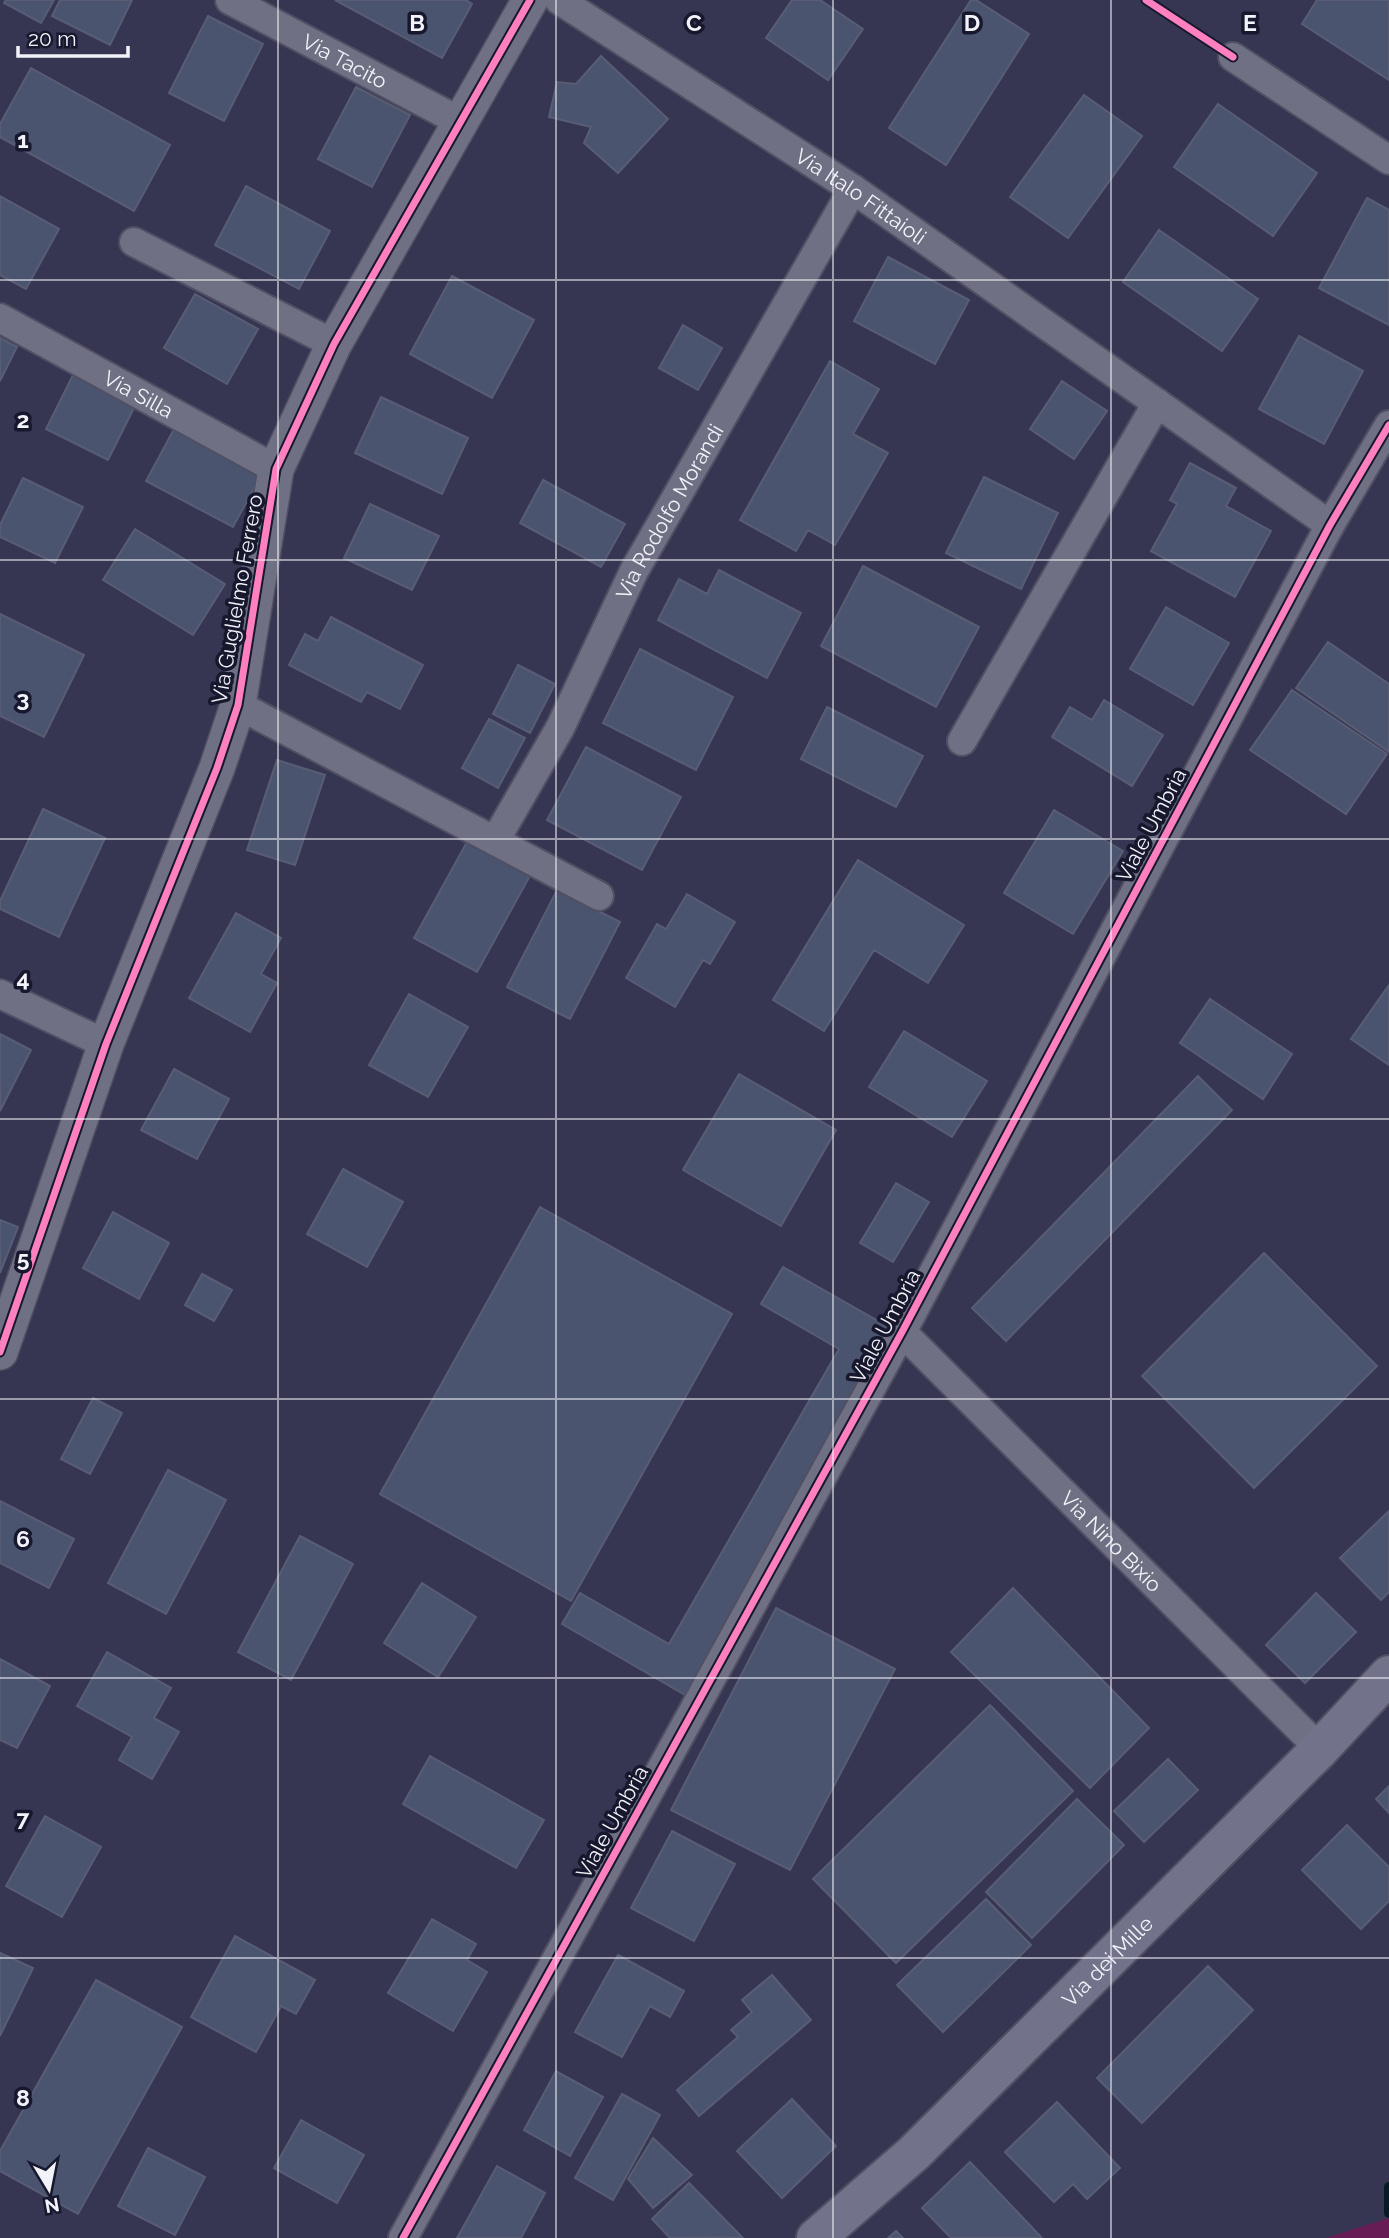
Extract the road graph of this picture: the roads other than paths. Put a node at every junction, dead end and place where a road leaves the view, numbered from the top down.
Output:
1 (230, 0) edge
2 (530, 0) edge
3 (559, 0) edge
4 (1233, 57) dead end
5 (459, 121) junction
6 (1389, 160) edge
7 (853, 188) junction
8 (134, 242) dead end
9 (0, 318) edge
10 (334, 344) junction
11 (1157, 403) junction
12 (1389, 425) edge
13 (276, 469) junction
14 (1330, 525) junction
15 (238, 705) junction
16 (962, 741) dead end
17 (495, 841) junction
18 (599, 896) dead end
19 (0, 994) edge
20 (106, 1044) junction
21 (902, 1332) junction
22 (0, 1353) edge
23 (1389, 1675) edge
24 (1320, 1749) junction
25 (402, 2238) edge
26 (816, 2238) edge

1 - 5 street, Via Tacito
2 - 5 street, Via Guglielmo Ferrero
3 - 7 street, Via Italo Fittaioli
4 - 6 street
5 - 10 street, Via Guglielmo Ferrero
7 - 11 street, Via Italo Fittaioli
7 - 17 street, Via Rodolfo Morandi
8 - 10 street
9 - 13 street, Via Silla
10 - 13 street, Via Guglielmo Ferrero
11 - 14 street, Via Italo Fittaioli
11 - 16 street
12 - 14 street, Viale Umbria
13 - 15 street, Via Guglielmo Ferrero
14 - 21 street, Viale Umbria
15 - 17 street, Via Guglielmo Ferrero
15 - 20 street, Via Guglielmo Ferrero
17 - 18 street, Via Guglielmo Ferrero
19 - 20 street
20 - 22 street, Via Guglielmo Ferrero
21 - 24 street, Via Nino Bixio
21 - 25 street, Viale Umbria
23 - 24 main road, Via dei Mille
24 - 26 main road, Via dei Mille

